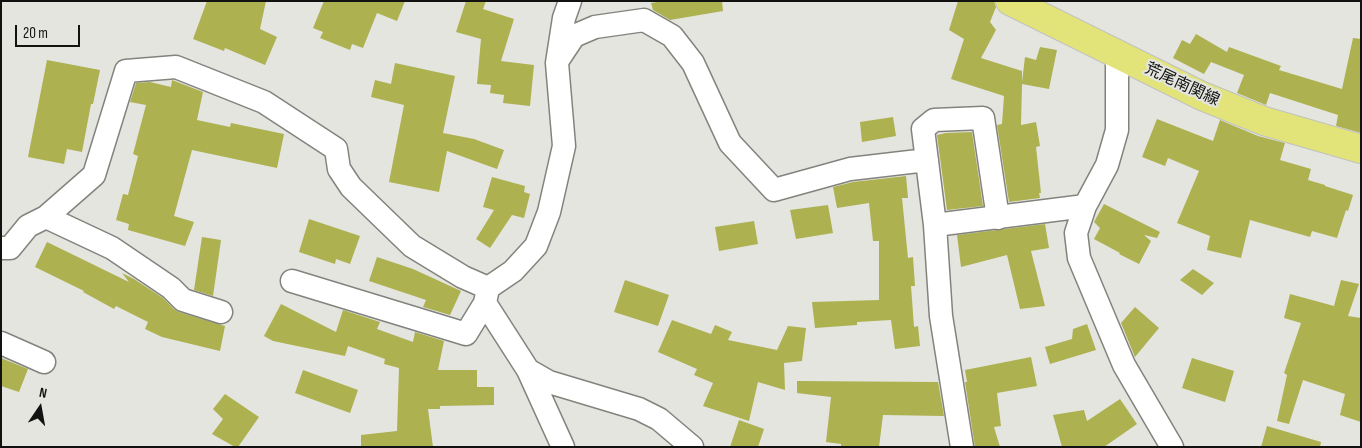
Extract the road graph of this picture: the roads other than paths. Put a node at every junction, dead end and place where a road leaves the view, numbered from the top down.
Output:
1 (570, 1) edge
2 (1010, 1) edge
3 (1117, 54) junction
4 (556, 63) junction
5 (1361, 149) edge
6 (926, 160) junction
7 (1085, 206) junction
8 (46, 217) junction
9 (998, 218) junction
10 (935, 225) junction
11 (1, 248) edge
12 (292, 280) dead end
13 (487, 296) junction
14 (221, 312) dead end
15 (1, 343) edge
16 (44, 362) dead end
17 (528, 370) junction
18 (563, 447) edge
19 (692, 447) edge
20 (962, 447) edge
21 (1172, 447) edge

1 - 4 street
2 - 3 main road, 荒尾南関線
3 - 5 main road, 荒尾南関線
3 - 7 street
4 - 6 street
4 - 13 street
6 - 9 street
6 - 10 street
7 - 9 street
7 - 21 street
8 - 11 street
8 - 13 street
8 - 14 street
9 - 10 street
10 - 20 street
12 - 13 street
13 - 17 street
15 - 16 street
17 - 18 street
17 - 19 street

